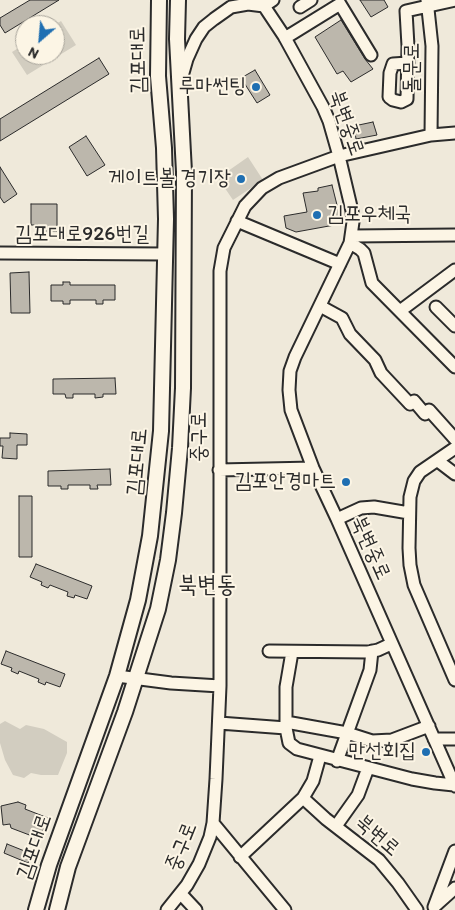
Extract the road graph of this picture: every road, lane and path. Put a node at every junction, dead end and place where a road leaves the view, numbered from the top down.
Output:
1 (159, 0) edge
2 (178, 0) edge
3 (312, 0) edge
4 (454, 0) edge
5 (265, 2) edge
6 (338, 2) edge
7 (428, 3) edge
8 (404, 6) edge
9 (300, 8) dead end
10 (285, 38) junction
11 (371, 55) dead end
12 (408, 63) dead end
13 (179, 86) junction
14 (455, 132) edge
15 (431, 135) junction
16 (339, 156) junction
17 (237, 221) junction
18 (455, 235) edge
19 (351, 240) junction
20 (0, 253) edge
21 (165, 254) junction
22 (340, 264) junction
23 (455, 270) edge
24 (320, 306) junction
25 (436, 307) dead end
26 (400, 311) junction
27 (455, 326) edge
28 (452, 359) edge
29 (455, 439) edge
30 (455, 448) edge
31 (438, 461) junction
32 (313, 468) junction
33 (219, 470) junction
34 (455, 474) edge
35 (409, 513) junction
36 (337, 519) junction
37 (392, 644) junction
38 (269, 651) dead end
39 (372, 651) junction
40 (292, 652) junction
41 (117, 676) junction
42 (136, 679) junction
43 (455, 680) edge
44 (220, 686) junction
45 (219, 723) junction
46 (286, 725) junction
47 (428, 726) junction
48 (347, 733) junction
49 (434, 739) junction
50 (455, 739) edge
51 (320, 756) junction
52 (337, 761) junction
53 (368, 768) junction
54 (455, 786) edge
55 (303, 798) junction
56 (213, 822) junction
57 (336, 826) junction
58 (455, 851) edge
59 (240, 856) junction
60 (455, 888) edge
61 (181, 894) junction
62 (432, 908) edge
63 (36, 910) edge
64 (57, 910) edge
65 (167, 910) edge
66 (196, 910) edge
67 (285, 910) edge
68 (417, 910) edge

1 - 21 main road, 김포대로
2 - 13 main road, 김포대로
3 - 9 street
4 - 7 street
5 - 10 street, 북변중로
5 - 13 street, 북변중로
6 - 10 street
6 - 11 street
7 - 8 street
7 - 15 street, 돌문로
8 - 12 street
10 - 16 street, 북변중로
13 - 42 main road, 김포대로
14 - 15 street, 중구로
15 - 16 street, 중구로
16 - 17 street, 중구로
16 - 19 street, 북변중로
17 - 22 street
17 - 33 street, 중구로
18 - 19 street
19 - 22 street, 북변중로
19 - 26 street
20 - 21 street, 김포대로926번길
21 - 41 main road, 김포대로
22 - 24 street, 북변중로
23 - 26 street
24 - 29 street
24 - 32 street, 북변중로
25 - 27 street
26 - 28 street
30 - 31 street
31 - 34 street
31 - 35 street
32 - 33 street
32 - 36 street, 북변중로
33 - 44 street, 중구로
35 - 36 street
35 - 43 street
36 - 37 street, 북변중로
37 - 39 street
37 - 47 street, 북변중로
38 - 40 street
39 - 40 street
39 - 48 street
40 - 46 street
41 - 42 street
41 - 63 main road, 김포대로
42 - 44 street
42 - 64 main road, 김포대로
44 - 45 street, 중구로
45 - 46 street
45 - 56 street, 중구로
46 - 48 street
46 - 51 street
47 - 48 street
47 - 49 street, 북변중로
48 - 52 street
49 - 50 street
49 - 54 street, 북변중로
51 - 52 street
51 - 55 street
52 - 53 street
53 - 54 street
53 - 57 street
55 - 57 street, 북변로
55 - 59 street
56 - 59 street
56 - 61 street, 중구로
57 - 68 street, 북변로
58 - 62 street
59 - 67 street
60 - 62 street
61 - 65 street, 중구로
61 - 66 street, 중구로

